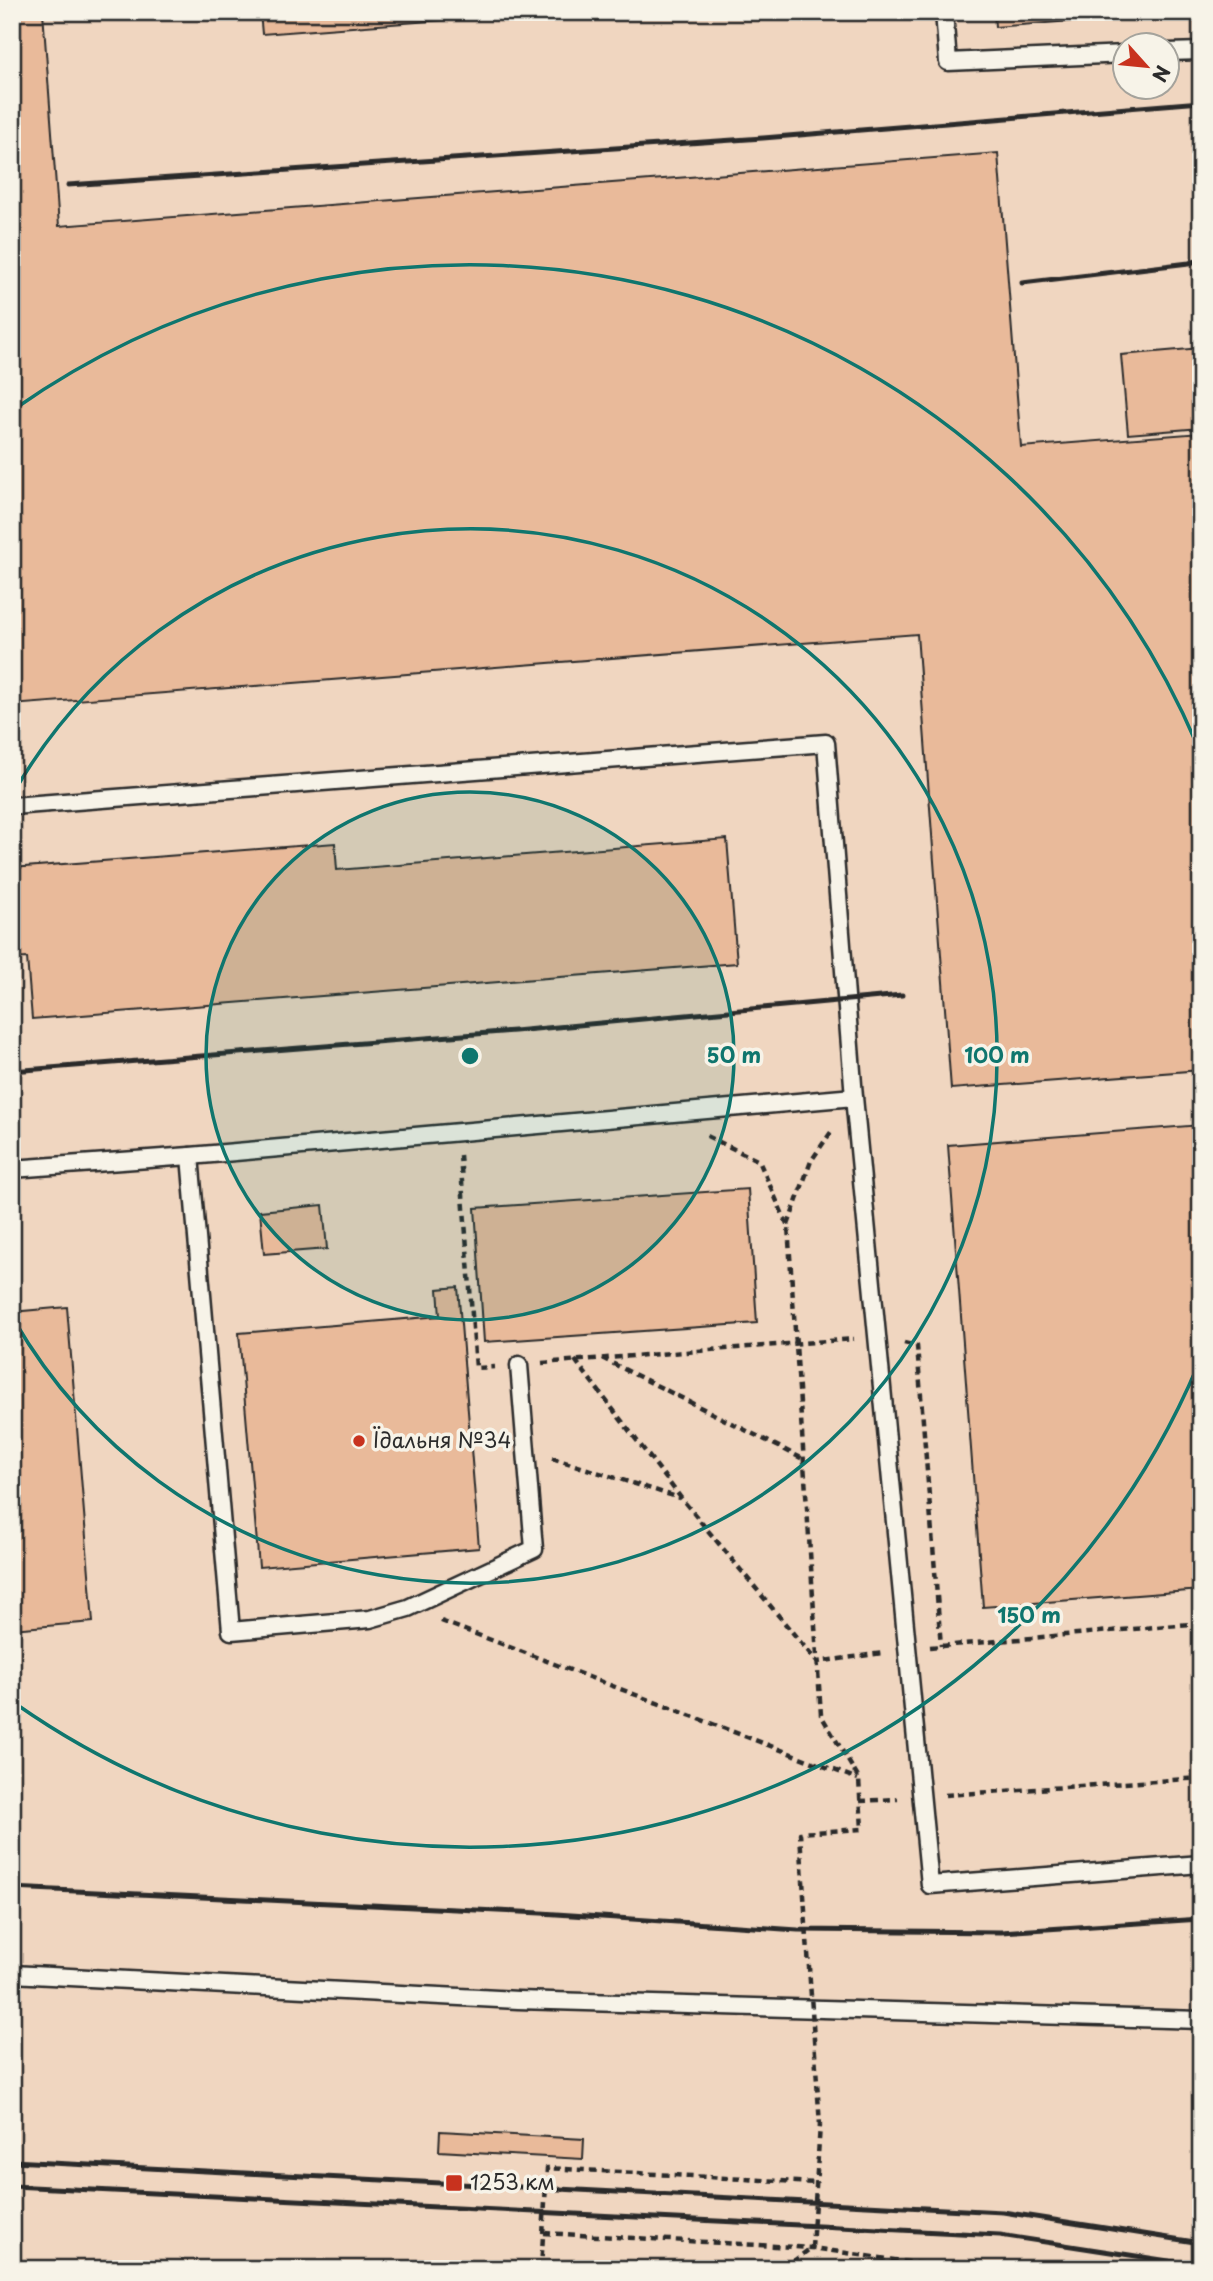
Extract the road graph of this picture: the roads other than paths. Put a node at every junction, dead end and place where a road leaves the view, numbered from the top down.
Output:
1 (944, 12) edge
2 (1201, 51) edge
3 (1182, 52) edge
4 (1112, 55) edge
5 (12, 806) edge
6 (854, 1097) junction
7 (190, 1156) junction
8 (12, 1169) edge
9 (519, 1365) road end
10 (1201, 1864) edge
11 (12, 1974) edge
12 (1201, 2020) edge

1 - 4 lane
2 - 3 lane
5 - 6 lane
6 - 7 lane
6 - 10 lane
7 - 8 lane
7 - 9 lane
11 - 12 lane

